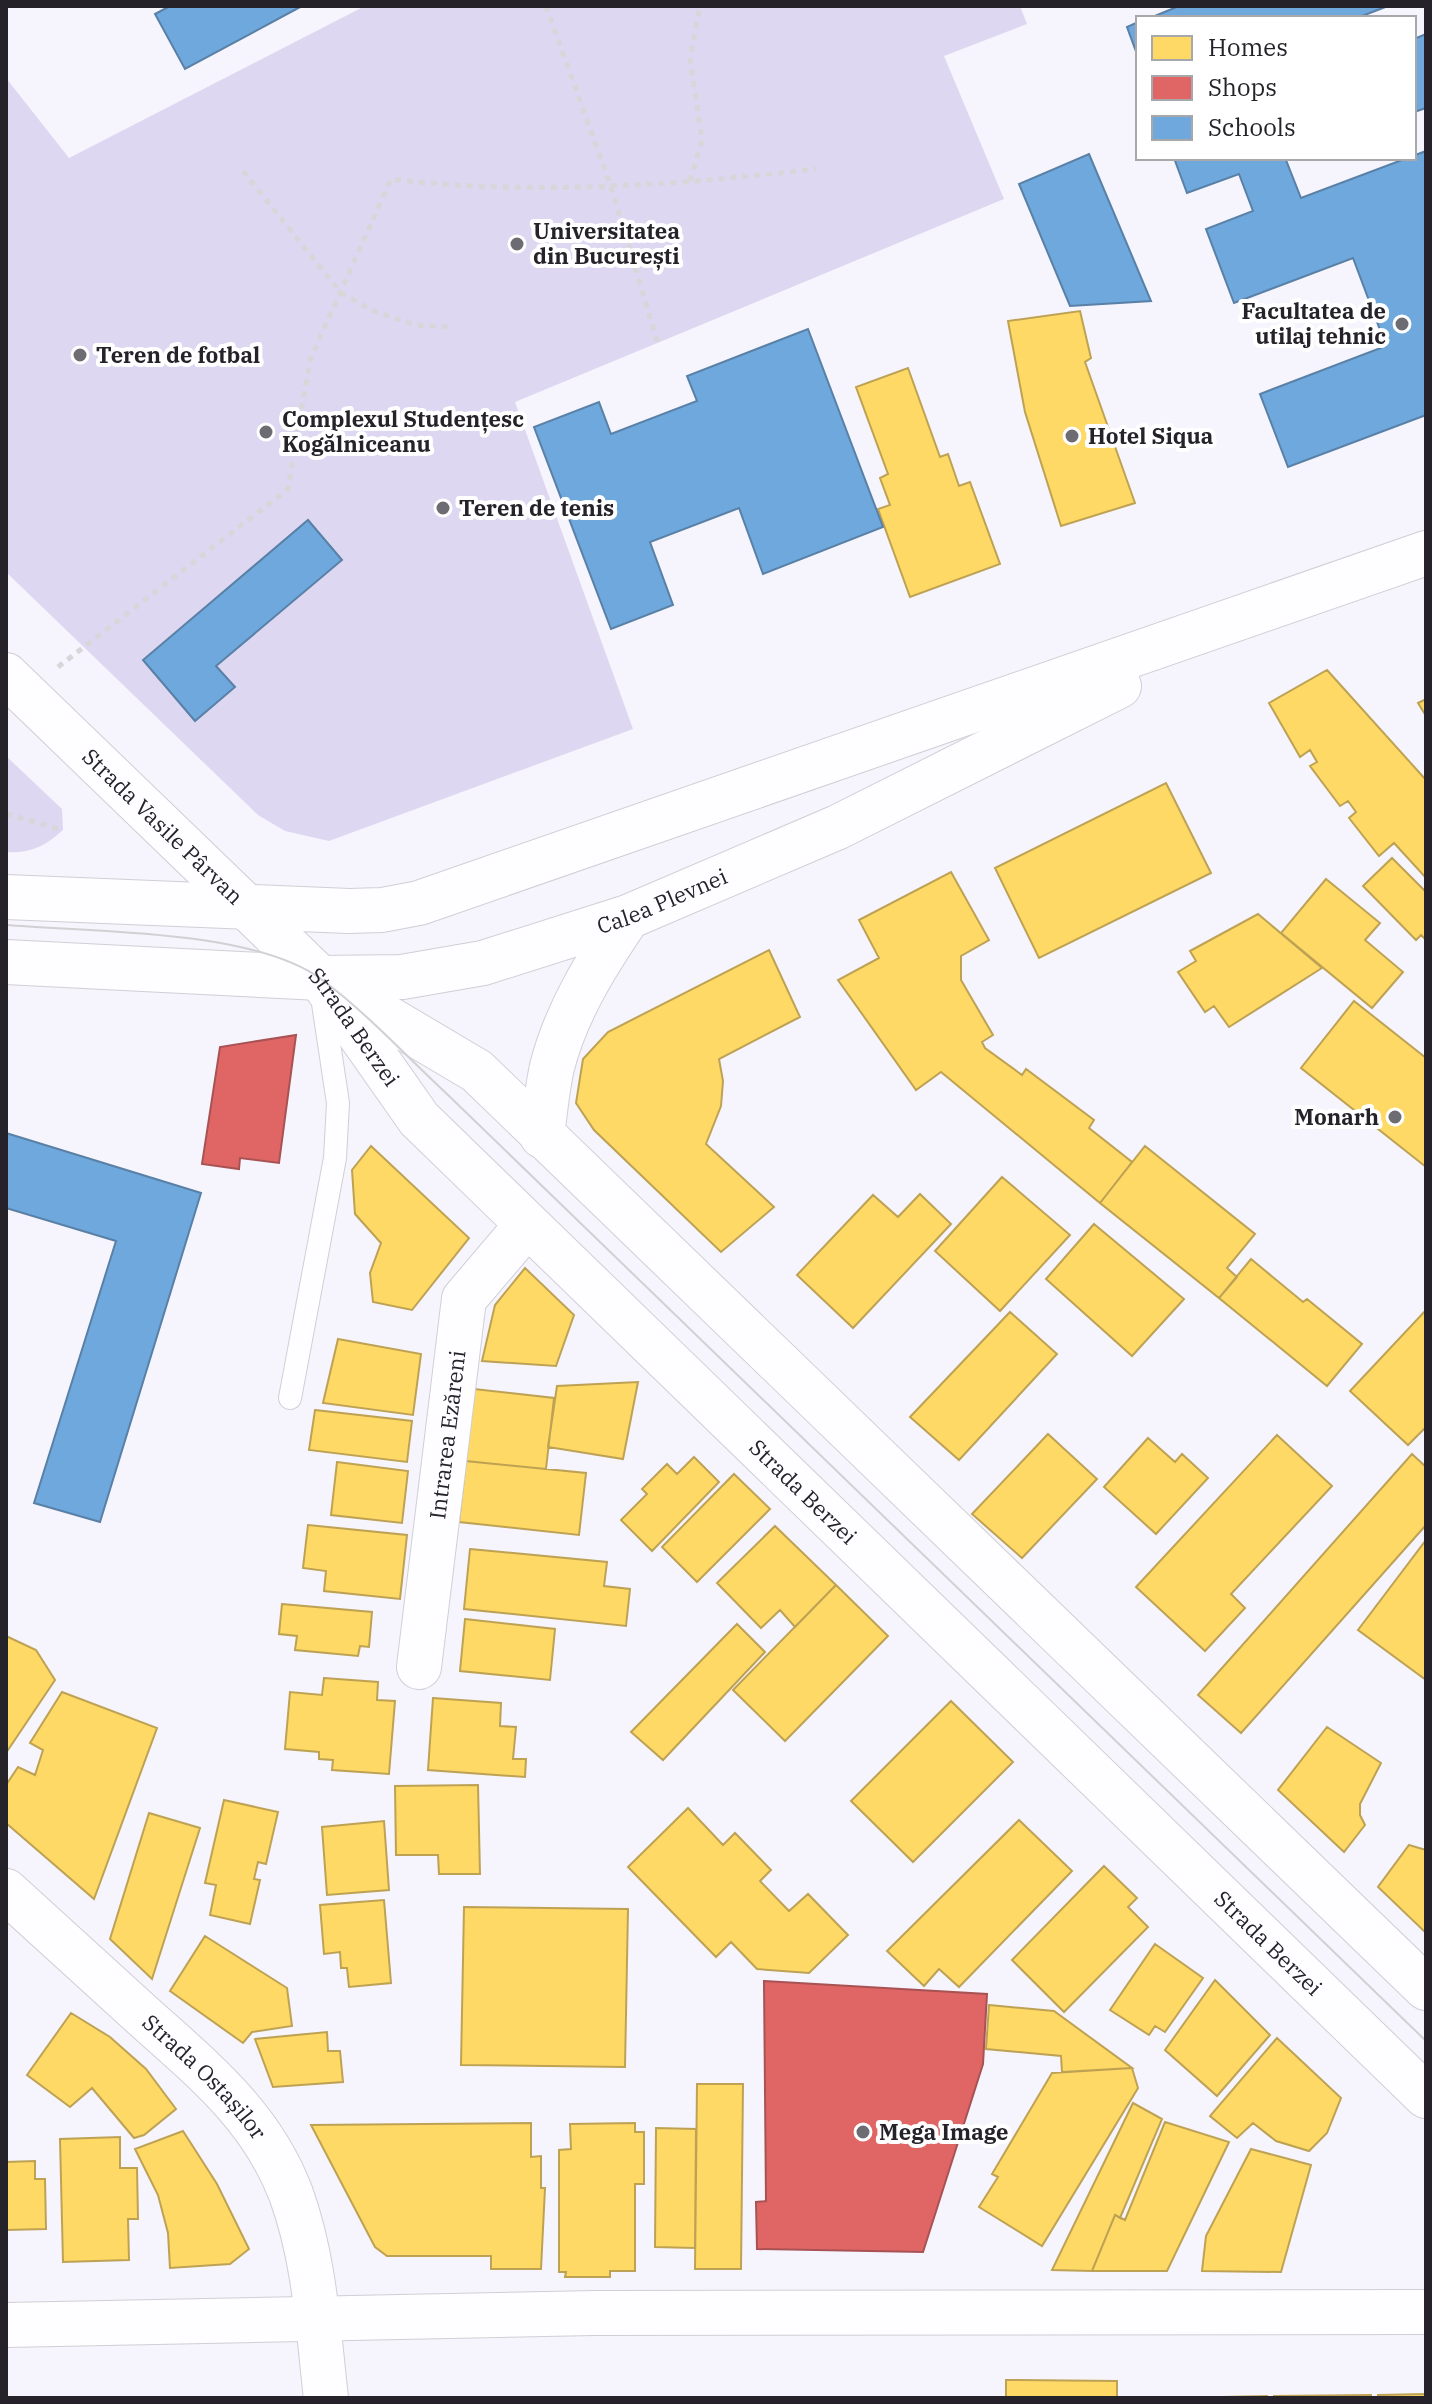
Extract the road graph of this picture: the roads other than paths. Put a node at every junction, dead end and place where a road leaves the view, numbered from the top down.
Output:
1 (1426, 553) edge
2 (1265, 611) junction
3 (15, 684) edge
4 (6, 897) edge
5 (250, 908) junction
6 (628, 917) junction
7 (6, 962) edge
8 (320, 978) junction
9 (542, 1136) junction
10 (526, 1226) junction
11 (290, 1398) dead end
12 (419, 1667) dead end
13 (6, 1891) edge
14 (1426, 1988) edge
15 (1426, 2096) edge
16 (1426, 2312) edge
17 (319, 2317) junction
18 (6, 2325) edge
19 (326, 2398) edge

1 - 2 main road, Calea Plevnei
2 - 5 main road, Calea Plevnei
2 - 6 main road, Calea Plevnei
3 - 5 main road, Strada Vasile Pârvan
4 - 5 main road, Calea Plevnei
5 - 8 main road, Strada Vasile Pârvan
6 - 8 main road, Calea Plevnei
6 - 9 main road
7 - 8 main road, Calea Plevnei
8 - 9 main road, Strada Berzei
8 - 10 main road, Strada Berzei
8 - 11 lane
9 - 14 main road, Strada Berzei
10 - 12 main road, Intrarea Ezăreni
10 - 15 main road, Strada Berzei
13 - 17 main road, Strada Ostașilor
16 - 17 main road
17 - 18 main road
17 - 19 main road, Strada Ostașilor

